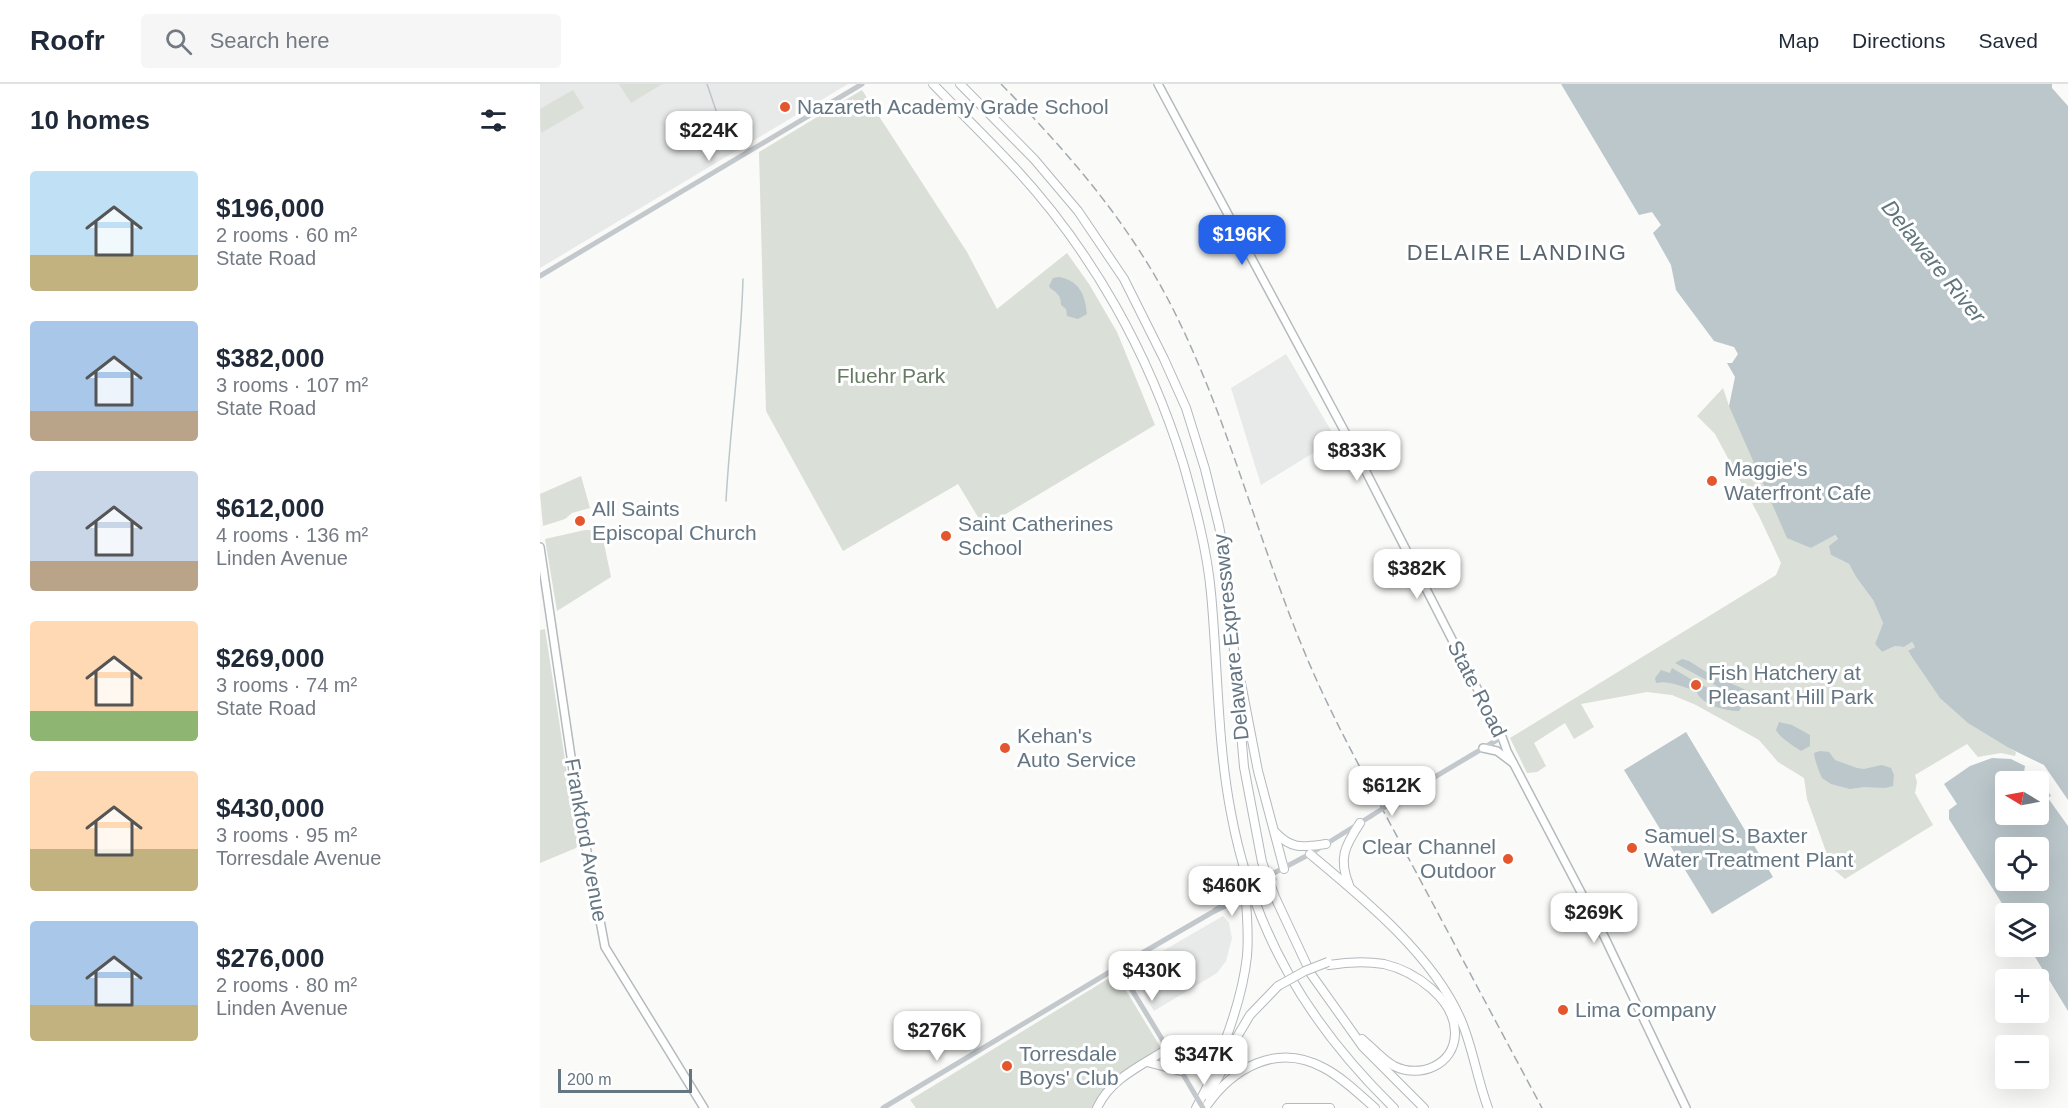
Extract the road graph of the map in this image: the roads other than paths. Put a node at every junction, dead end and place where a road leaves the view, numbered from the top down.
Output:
1 (862, 84) edge
2 (933, 84) edge
3 (960, 84) edge
4 (1158, 84) edge
5 (540, 276) edge
6 (540, 547) edge
7 (1233, 637) junction
8 (1502, 737) junction
9 (1484, 748) junction
10 (1514, 763) junction
11 (1360, 823) junction
12 (1274, 832) junction
13 (1326, 844) junction
14 (1310, 854) junction
15 (1284, 869) junction
16 (1244, 873) junction
17 (1349, 887) junction
18 (1328, 964) junction
19 (1118, 967) junction
20 (1280, 988) junction
21 (1458, 1013) junction
22 (1348, 1028) junction
23 (1167, 1049) junction
24 (1147, 1062) junction
25 (1183, 1073) junction
26 (1206, 1090) junction
27 (704, 1108) edge
28 (883, 1108) edge
29 (1097, 1108) edge
30 (1196, 1108) edge
31 (1203, 1108) edge
32 (1287, 1108) edge
33 (1330, 1108) edge
34 (1375, 1108) edge
35 (1394, 1108) edge
36 (1424, 1108) edge
37 (1488, 1108) edge
38 (1686, 1108) edge

1 - 5 street
2 - 16 highway, Delaware Expressway
3 - 7 highway, Delaware Expressway
4 - 8 main road, State Road
6 - 27 main road, Frankford Avenue
7 - 12 highway
7 - 22 highway, Delaware Expressway
8 - 9 street
8 - 10 main road, State Road
9 - 10 main road
9 - 11 street, bridge
10 - 38 main road, State Road
11 - 13 street
11 - 17 highway
12 - 13 highway
12 - 15 highway
13 - 14 street
14 - 15 street
14 - 17 highway
15 - 19 street, bridge
16 - 26 highway
16 - 35 highway, Delaware Expressway
17 - 21 highway
18 - 20 highway, bridge
18 - 21 highway
18 - 22 highway
19 - 23 street
19 - 28 street
20 - 26 highway
20 - 31 highway
21 - 37 highway
22 - 36 highway, Delaware Expressway
23 - 24 highway
23 - 25 street
24 - 25 highway
24 - 29 highway
25 - 31 street, bridge
26 - 30 highway
31 - 34 highway
32 - 33 highway

